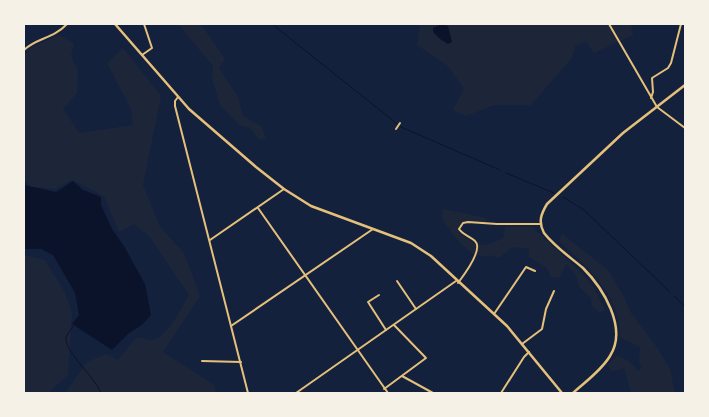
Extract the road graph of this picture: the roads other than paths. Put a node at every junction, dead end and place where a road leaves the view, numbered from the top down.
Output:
1 (67, 24) edge
2 (115, 24) edge
3 (144, 24) edge
4 (609, 24) edge
5 (681, 24) edge
6 (24, 50) edge
7 (142, 55) junction
8 (685, 85) edge
9 (178, 97) junction
10 (651, 98) junction
11 (657, 107) junction
12 (400, 123) dead end
13 (397, 128) dead end
14 (685, 128) edge
15 (284, 189) junction
16 (258, 208) junction
17 (540, 224) junction
18 (372, 229) junction
19 (210, 240) junction
20 (535, 271) dead end
21 (305, 275) junction
22 (397, 281) dead end
23 (457, 282) junction
24 (554, 291) dead end
25 (379, 295) dead end
26 (416, 309) junction
27 (494, 314) junction
28 (394, 325) junction
29 (231, 326) junction
30 (386, 330) junction
31 (522, 344) junction
32 (357, 350) junction
33 (529, 352) junction
34 (202, 361) dead end
35 (241, 362) junction
36 (402, 376) junction
37 (384, 389) junction
38 (248, 393) edge
39 (297, 393) edge
40 (388, 393) edge
41 (433, 393) edge
42 (501, 393) edge
43 (562, 393) edge
44 (573, 393) edge

1 - 6 street
2 - 7 street
3 - 7 street
4 - 10 street
5 - 10 street
7 - 9 street
8 - 11 street
9 - 15 street
9 - 19 street
10 - 11 street
11 - 14 street
11 - 17 street
12 - 13 street
15 - 16 street
15 - 18 street
16 - 19 street
16 - 21 street
17 - 23 street
17 - 44 street
18 - 21 street
18 - 23 street
19 - 29 street
20 - 27 street
21 - 29 street
21 - 32 street
22 - 26 street
23 - 26 street
23 - 27 street
24 - 31 street
25 - 30 street
26 - 28 street
27 - 31 street
28 - 30 street
28 - 36 street
29 - 35 street
30 - 32 street
31 - 33 street
32 - 37 street
32 - 39 street
33 - 42 street
33 - 43 street
34 - 35 street
35 - 38 street
36 - 37 street
36 - 41 street
37 - 40 street

